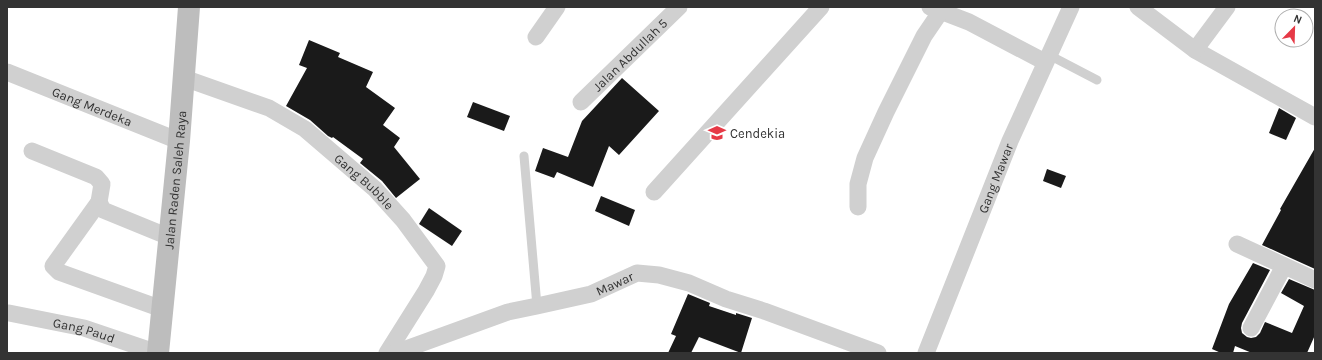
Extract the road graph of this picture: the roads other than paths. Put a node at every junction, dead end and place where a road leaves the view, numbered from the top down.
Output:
1 (189, 7) edge
2 (557, 7) edge
3 (679, 7) edge
4 (821, 7) edge
5 (1071, 7) edge
6 (1138, 7) edge
7 (1227, 7) edge
8 (936, 9) edge
9 (536, 37) dead end
10 (1195, 50) junction
11 (1047, 59) junction
12 (7, 72) edge
13 (184, 78) junction
14 (1097, 80) dead end
15 (581, 102) dead end
16 (1315, 116) edge
17 (179, 141) junction
18 (32, 151) dead end
19 (524, 156) dead end
20 (654, 192) dead end
21 (99, 202) junction
22 (858, 206) dead end
23 (169, 237) junction
24 (1237, 244) dead end
25 (1284, 266) junction
26 (1315, 280) edge
27 (537, 306) junction
28 (162, 309) junction
29 (9, 313) dead end
30 (1251, 328) dead end
31 (158, 353) edge
32 (387, 353) edge
33 (395, 353) edge
34 (878, 353) edge
35 (926, 353) edge

1 - 13 street, Jalan Raden Saleh Raya
2 - 9 street
3 - 15 street, Jalan Abdullah 5
4 - 20 street
5 - 11 street, Gang Mawar
6 - 10 street
7 - 10 street
8 - 11 street
8 - 22 street
10 - 16 street
11 - 14 lane
11 - 35 street, Gang Mawar
12 - 17 street, Gang Merdeka
13 - 17 street, Jalan Raden Saleh Raya
13 - 32 street, Gang Bubble
17 - 23 street, Jalan Raden Saleh Raya
18 - 21 street
19 - 27 lane
21 - 23 street
21 - 28 street
23 - 28 street, Jalan Raden Saleh Raya
24 - 25 street
25 - 26 street
25 - 30 street
27 - 33 street, Mawar
27 - 34 street, Mawar
28 - 31 street, Jalan Raden Saleh Raya
29 - 31 street, Gang Paud

